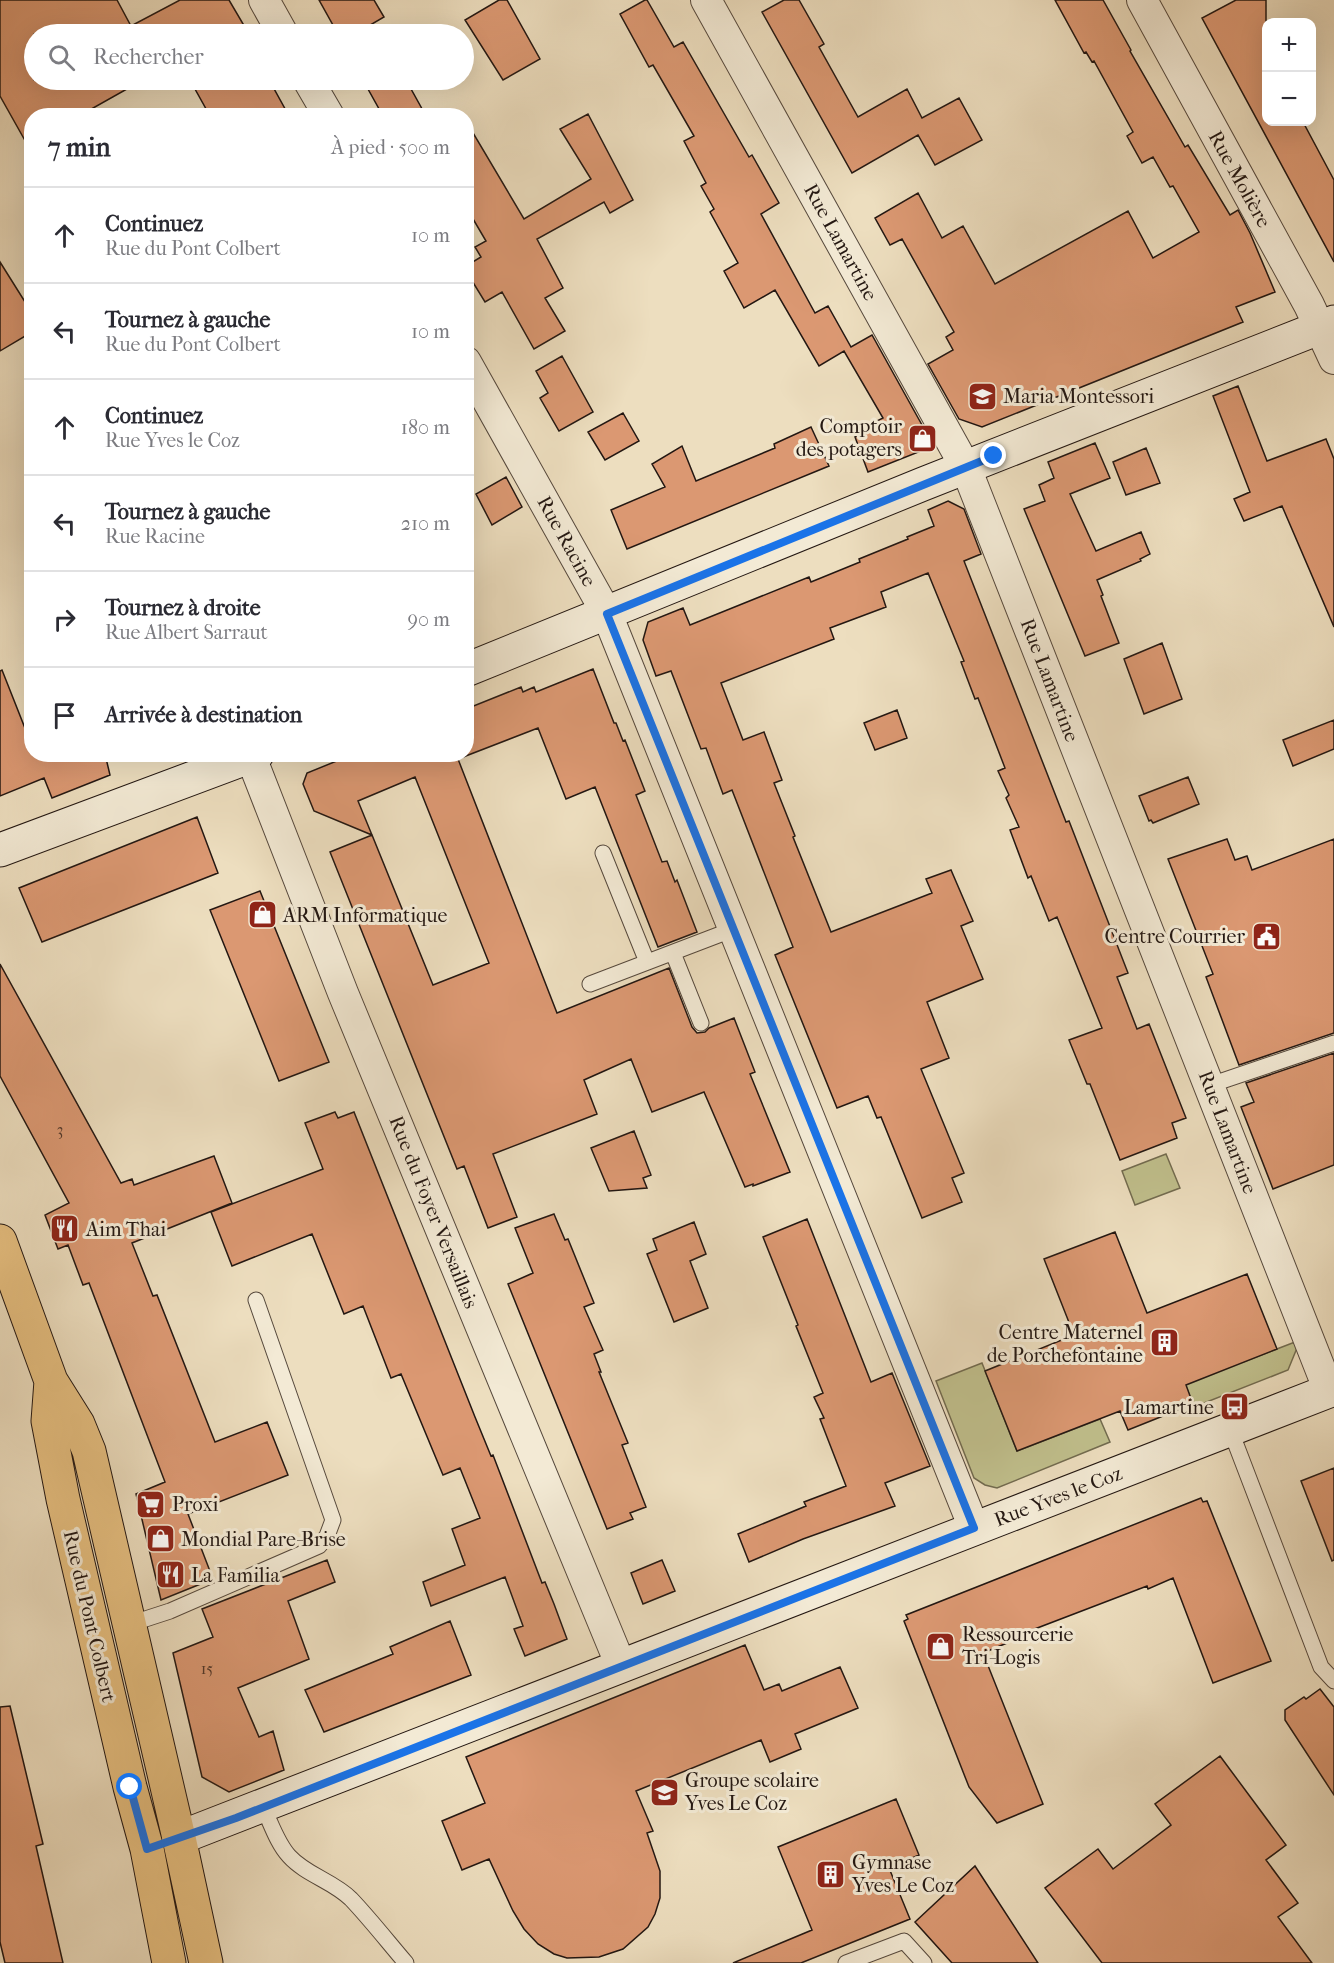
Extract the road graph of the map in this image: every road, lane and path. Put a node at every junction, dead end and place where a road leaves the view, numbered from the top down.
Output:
1 (264, 0) edge
2 (706, 0) edge
3 (1142, 0) edge
4 (277, 24) edge
5 (314, 90) edge
6 (324, 108) edge
7 (1326, 326) edge
8 (1334, 359) edge
9 (474, 376) edge
10 (966, 468) junction
11 (607, 614) junction
12 (474, 667) edge
13 (238, 762) edge
14 (256, 762) edge
15 (0, 850) edge
16 (603, 853) dead end
17 (734, 929) junction
18 (673, 953) junction
19 (647, 963) junction
20 (590, 984) dead end
21 (701, 1023) dead end
22 (1334, 1043) edge
23 (1210, 1085) junction
24 (0, 1241) edge
25 (256, 1300) dead end
26 (51, 1381) junction
27 (1332, 1390) edge
28 (1230, 1429) junction
29 (974, 1528) junction
30 (130, 1624) junction
31 (621, 1666) junction
32 (1334, 1682) edge
33 (263, 1807) junction
34 (179, 1838) junction
35 (147, 1849) junction
36 (169, 1963) edge
37 (206, 1963) edge
38 (406, 1963) edge
39 (846, 1963) edge
40 (924, 1963) edge

1 - 4 street
2 - 10 street, Rue Lamartine
3 - 7 street, Rue Molière
5 - 6 street
7 - 8 street, Rue Molière
7 - 10 main road
9 - 11 street, Rue Racine
10 - 11 main road
10 - 23 street, Rue Lamartine
11 - 12 main road
11 - 17 street, Rue Racine
13 - 15 main road
14 - 31 street, Rue du Foyer Versaillais
16 - 19 lane
17 - 18 lane
17 - 29 street, Rue Racine
18 - 19 lane
18 - 21 lane
19 - 20 lane
22 - 23 lane
23 - 27 street, Rue Lamartine
24 - 26 main road, Rue du Pont Colbert
25 - 30 lane
26 - 30 main road, Rue du Pont Colbert
26 - 35 main road, Rue du Pont Colbert
27 - 28 main road, Rue Yves le Coz
28 - 29 main road, Rue Yves le Coz
28 - 32 lane
29 - 31 main road, Rue Yves le Coz
30 - 34 main road, Rue du Pont Colbert
31 - 33 main road, Rue Yves le Coz
33 - 34 main road, Rue Yves le Coz
33 - 38 lane
34 - 35 main road
34 - 37 main road, Rue du Pont Colbert
35 - 36 main road, Rue du Pont Colbert
39 - 40 lane

